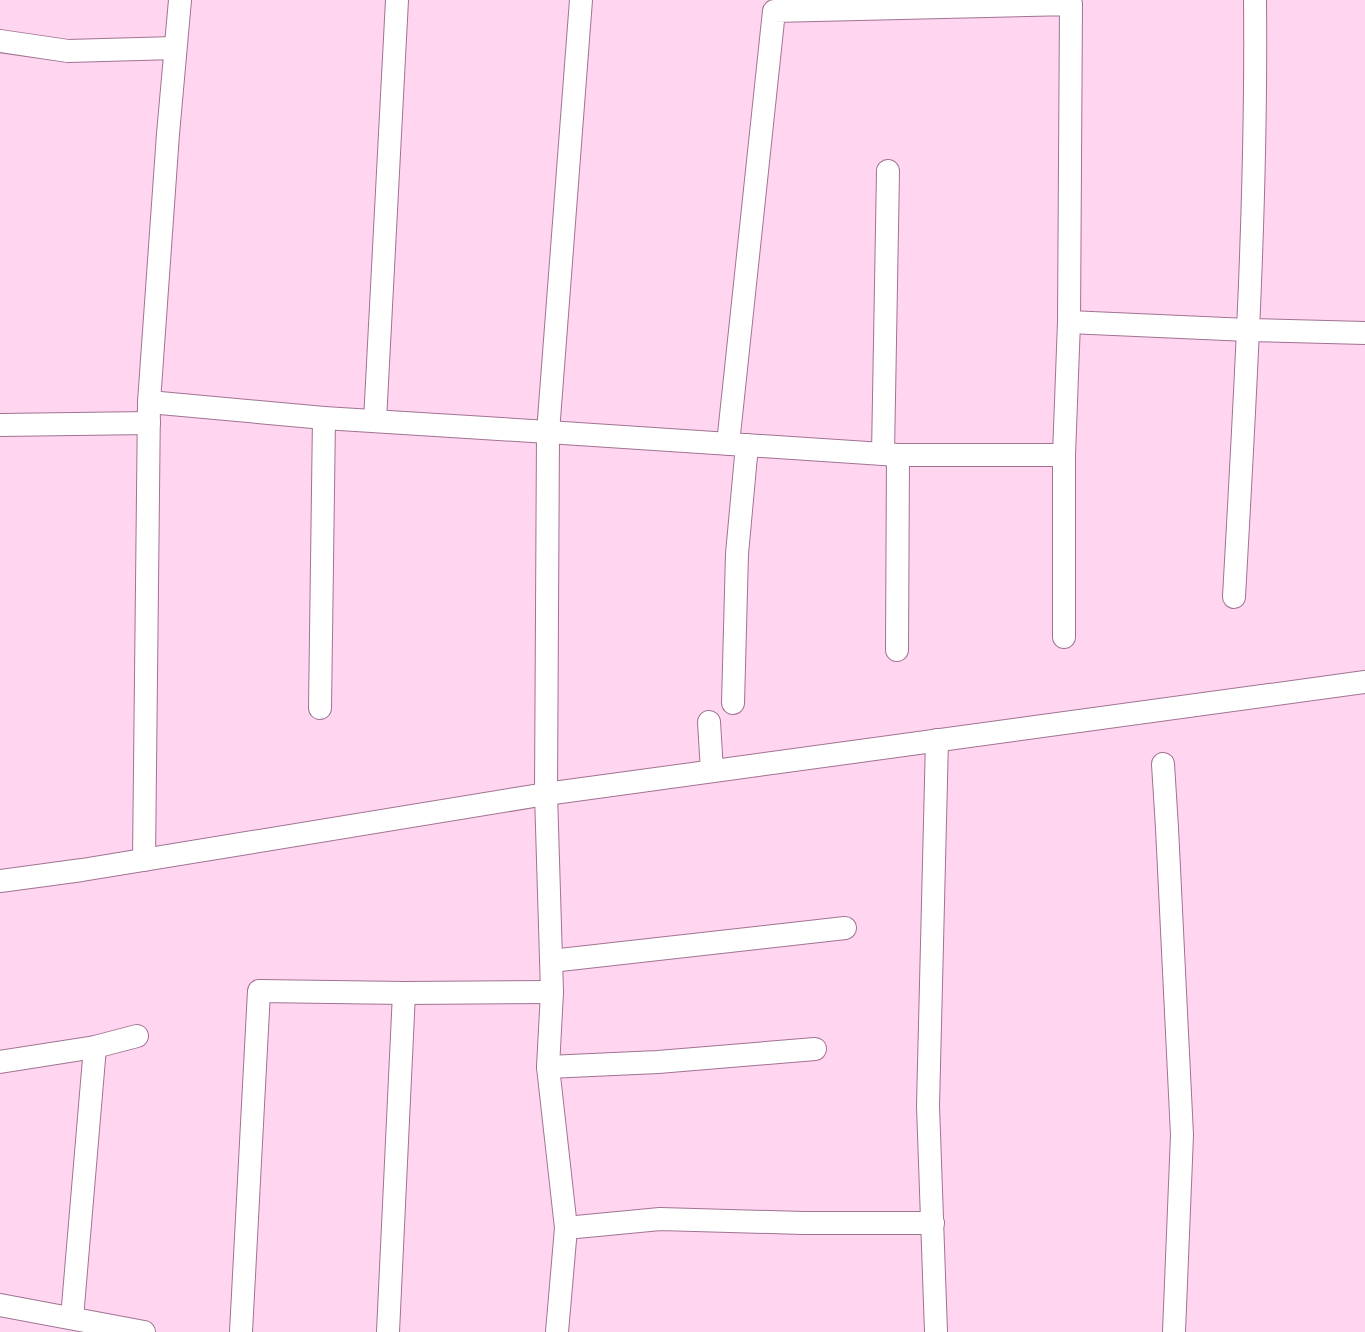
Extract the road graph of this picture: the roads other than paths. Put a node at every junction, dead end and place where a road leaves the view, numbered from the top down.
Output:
1 (180, 0) edge
2 (397, 0) edge
3 (581, 0) edge
4 (1255, 0) edge
5 (0, 41) edge
6 (175, 48) junction
7 (888, 171) dead end
8 (1069, 322) junction
9 (1248, 330) junction
10 (1365, 333) edge
11 (149, 413) junction
12 (324, 418) junction
13 (375, 421) junction
14 (0, 425) edge
15 (548, 432) junction
16 (738, 444) junction
17 (890, 454) junction
18 (1064, 455) junction
19 (1234, 597) dead end
20 (1064, 636) dead end
21 (897, 650) dead end
22 (1365, 682) edge
23 (733, 703) dead end
24 (320, 708) dead end
25 (709, 722) dead end
26 (937, 740) junction
27 (1163, 764) dead end
28 (712, 771) junction
29 (546, 794) junction
30 (144, 860) junction
31 (0, 881) edge
32 (845, 928) dead end
33 (551, 961) junction
34 (552, 992) junction
35 (404, 993) junction
36 (137, 1036) dead end
37 (95, 1047) junction
38 (815, 1049) dead end
39 (0, 1062) edge
40 (548, 1067) junction
41 (933, 1223) junction
42 (566, 1228) junction
43 (0, 1305) edge
44 (72, 1318) junction
45 (144, 1332) edge
46 (241, 1332) edge
47 (388, 1332) edge
48 (557, 1332) edge
49 (936, 1332) edge
50 (1174, 1332) edge

1 - 6 street
2 - 13 street
3 - 15 street
4 - 9 street
5 - 6 street
6 - 11 street
7 - 17 street
8 - 9 street
8 - 16 street
8 - 18 street
9 - 10 street
9 - 19 street
11 - 12 street
11 - 14 street
11 - 30 street
12 - 13 street
12 - 24 street
13 - 15 street
15 - 16 street
15 - 29 street
16 - 17 street
16 - 23 street
17 - 18 street
17 - 21 street
18 - 20 street
22 - 26 street
25 - 28 street
26 - 28 street
26 - 41 street
27 - 50 street
28 - 29 street
29 - 30 street
29 - 33 street
30 - 31 street
32 - 33 street
33 - 34 street
34 - 35 street
34 - 40 street
35 - 46 street
35 - 47 street
36 - 37 street
37 - 39 street
37 - 44 street
38 - 40 street
40 - 42 street
41 - 42 street
41 - 49 street
42 - 48 street
43 - 44 street
44 - 45 street

